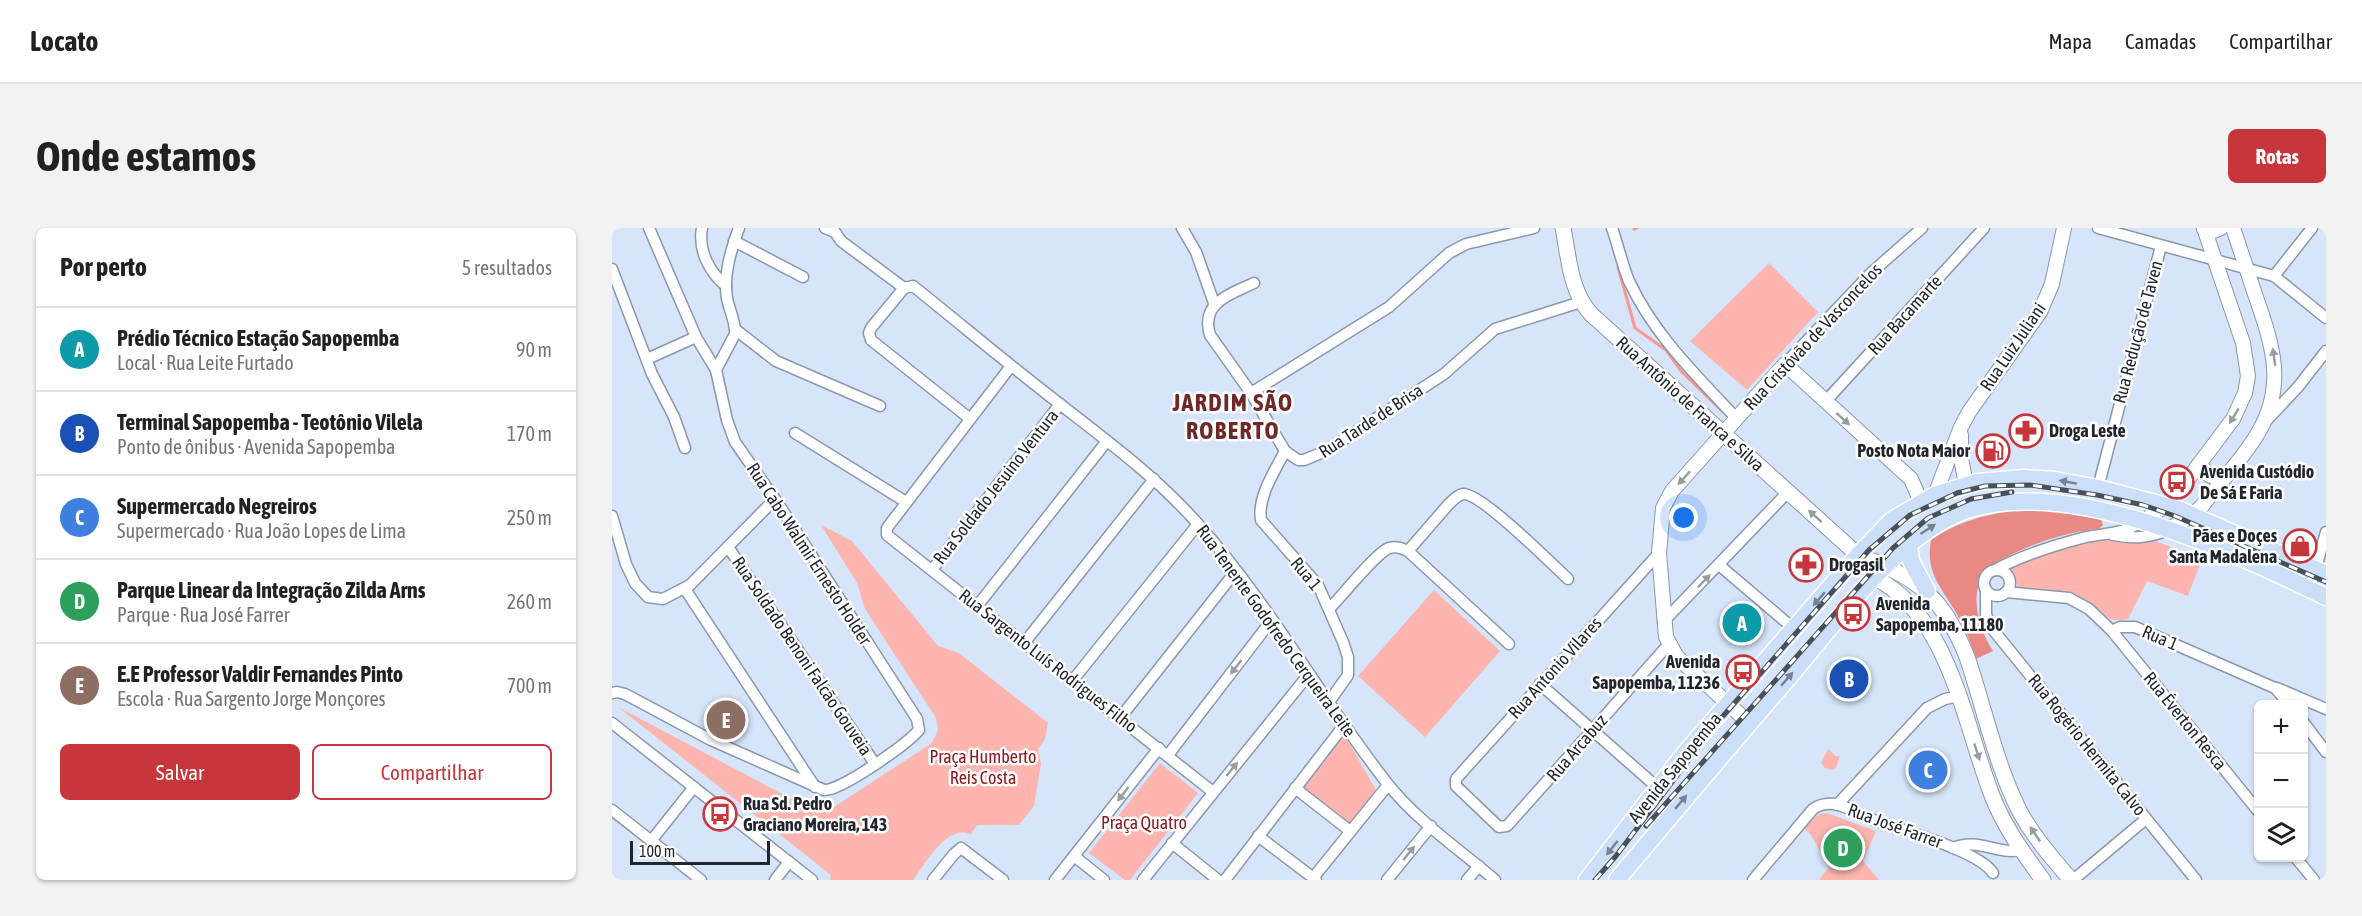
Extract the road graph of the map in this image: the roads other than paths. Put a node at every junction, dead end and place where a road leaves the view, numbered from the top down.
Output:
1 (649, 228) edge
2 (702, 228) edge
3 (739, 228) edge
4 (825, 228) edge
5 (1182, 228) edge
6 (1534, 228) edge
7 (1563, 228) edge
8 (1612, 228) edge
9 (1922, 228) edge
10 (1984, 228) edge
11 (2064, 228) edge
12 (2098, 228) edge
13 (2204, 228) edge
14 (2221, 228) edge
15 (2233, 228) edge
16 (2312, 228) edge
17 (734, 241) junction
18 (2161, 246) junction
19 (2215, 261) junction
20 (612, 269) edge
21 (2247, 270) junction
22 (2274, 276) junction
23 (803, 277) dead end
24 (1254, 283) dead end
25 (726, 286) junction
26 (904, 288) junction
27 (1581, 302) junction
28 (1214, 303) junction
29 (2326, 318) edge
30 (736, 330) junction
31 (696, 337) junction
32 (2326, 351) edge
33 (647, 359) junction
34 (1785, 364) junction
35 (1011, 366) junction
36 (716, 370) junction
37 (2275, 383) junction
38 (2298, 387) junction
39 (1251, 393) junction
40 (1825, 402) junction
41 (1060, 404) junction
42 (880, 406) dead end
43 (969, 418) junction
44 (1737, 419) junction
45 (2263, 424) junction
46 (1961, 427) junction
47 (795, 434) dead end
48 (1723, 434) junction
49 (1107, 441) junction
50 (685, 448) dead end
51 (1285, 451) junction
52 (2196, 468) junction
53 (1154, 479) junction
54 (2219, 484) junction
55 (1966, 485) junction
56 (2098, 488) junction
57 (1788, 492) junction
58 (1928, 498) junction
59 (775, 500) junction
60 (906, 502) junction
61 (2166, 505) junction
62 (2193, 515) junction
63 (612, 516) edge
64 (1948, 518) junction
65 (2144, 521) junction
66 (1198, 524) junction
67 (2169, 529) junction
68 (2326, 532) edge
69 (2110, 535) junction
70 (1909, 543) junction
71 (729, 547) junction
72 (1408, 551) junction
73 (1659, 553) junction
74 (1858, 555) junction
75 (2019, 558) junction
76 (1719, 565) junction
77 (932, 570) junction
78 (1995, 570) junction
79 (1236, 571) junction
80 (1881, 572) junction
81 (2321, 572) edge
82 (1568, 579) dead end
83 (2000, 587) junction
84 (2310, 589) junction
85 (685, 590) junction
86 (1927, 591) junction
87 (2326, 597) edge
88 (978, 605) junction
89 (1330, 608) junction
90 (1271, 621) junction
91 (1663, 622) junction
92 (1793, 628) junction
93 (2112, 631) junction
94 (1025, 642) junction
95 (1509, 644) dead end
96 (1668, 645) junction
97 (1309, 674) junction
98 (1973, 675) junction
99 (1073, 680) junction
100 (1953, 680) junction
101 (1540, 684) junction
102 (2276, 688) junction
103 (613, 692) edge
104 (1959, 696) junction
105 (2285, 700) edge
106 (1329, 702) junction
107 (1727, 704) junction
108 (2326, 709) edge
109 (1120, 718) junction
110 (612, 723) edge
111 (1749, 723) junction
112 (1345, 724) junction
113 (2308, 728) edge
114 (1593, 731) junction
115 (1164, 752) junction
116 (2326, 752) edge
117 (875, 764) junction
118 (1388, 785) junction
119 (694, 787) junction
120 (815, 787) junction
121 (1295, 788) junction
122 (1658, 788) junction
123 (1213, 792) junction
124 (1837, 804) junction
125 (2257, 808) edge
126 (612, 810) edge
127 (2146, 819) junction
128 (1510, 824) joint
129 (1431, 826) junction
130 (1350, 831) junction
131 (1258, 836) junction
132 (651, 841) junction
133 (1172, 843) junction
134 (1953, 848) junction
135 (2021, 850) junction
136 (1074, 856) junction
137 (789, 862) junction
138 (2299, 862) edge
139 (1479, 866) junction
140 (1993, 873) dead end
141 (1314, 879) edge
142 (701, 880) edge
143 (775, 880) edge
144 (812, 880) edge
145 (933, 880) edge
146 (1004, 880) edge
147 (1055, 880) edge
148 (1104, 880) edge
149 (1143, 880) edge
150 (1218, 880) edge
151 (1225, 880) edge
152 (1387, 880) edge
153 (1467, 880) edge
154 (1495, 880) edge
155 (1587, 880) edge
156 (1617, 880) edge
157 (1753, 880) edge
158 (2043, 880) edge
159 (2072, 880) edge
160 (2196, 880) edge
161 (2314, 880) edge

1 - 31 street, Rua Cabo Walmir Ernesto Holder
2 - 25 street
3 - 17 street
4 - 26 street
5 - 28 street
6 - 39 street
7 - 27 main road, Rua Antônio de Franca e Silva
8 - 44 street
9 - 34 street, Rua Cristóvão de Vasconcelos
10 - 40 street, Rua Bacamarte
11 - 46 street, Rua Luiz Juliani
12 - 18 street
13 - 14 street
13 - 19 street
15 - 21 street
16 - 22 street
17 - 23 street
17 - 25 street
18 - 19 street
18 - 56 street, Rua Redução de Taven
19 - 21 street
19 -> 52 street
20 - 33 street
21 - 22 street
37 -> 21 street
22 - 29 street
24 - 28 street
25 - 30 street
26 - 35 street, Rua Tenente Godofredo Cerqueira Leite
26 - 43 street
27 - 48 main road, Rua Antônio de Franca e Silva
27 - 51 street, Rua Tarde de Brisa
28 - 39 street
30 - 36 street
30 - 42 street
31 - 33 street
31 - 36 street, Rua Cabo Walmir Ernesto Holder
32 - 38 street
33 - 50 street
34 - 40 street
34 - 44 street, Rua Cristóvão de Vasconcelos
35 - 41 street, Rua Tenente Godofredo Cerqueira Leite
35 - 43 street
36 - 59 street, Rua Cabo Walmir Ernesto Holder
37 - 38 street
37 - 45 street
38 - 45 street
39 - 51 street
40 -> 58 street
41 - 49 street, Rua Tenente Godofredo Cerqueira Leite
41 - 77 street, Rua Soldado Jesuino Ventura
43 - 60 street
44 - 48 street, Rua Cristóvão de Vasconcelos
45 - 54 street
46 - 55 street
46 - 58 street, Rua Luiz Juliani
47 - 60 street
48 - 57 main road, Rua Antônio de Franca e Silva
48 -> 73 street, Rua Cristóvão de Vasconcelos
49 - 53 street, Rua Tenente Godofredo Cerqueira Leite
49 - 88 street
51 - 89 street, Rua 1
52 - 54 street
52 - 61 street
53 - 66 street, Rua Tenente Godofredo Cerqueira Leite
53 - 94 street
54 - 62 street
56 -> 55 main road, Avenida Sapopemba
55 - 58 main road, Avenida Sapopemba
55 - 64 main road
56 - 61 main road, Avenida Sapopemba
74 -> 57 main road, Rua Antônio de Franca e Silva
57 - 76 street
58 - 74 main road, Avenida Sapopemba
59 - 71 street
59 - 117 street, Rua Cabo Walmir Ernesto Holder
60 - 77 street, Rua Sargento Luís Rodrigues Filho
61 - 62 main road, Avenida Sapopemba
61 - 65 street
62 - 67 street
62 - 81 main road, Avenida Sapopemba
63 - 85 street
64 - 65 main road, Avenida Sapopemba
70 -> 64 main road, Avenida Sapopemba
65 - 67 main road, Avenida Sapopemba
65 - 69 street
66 - 79 street, Rua Tenente Godofredo Cerqueira Leite
66 - 99 street
67 - 69 street
67 - 84 main road, Avenida Sapopemba
68 - 81 street
69 - 75 street
70 - 80 main road, Avenida Sapopemba
70 - 86 main road
71 - 85 street
71 - 117 street, Rua Soldado Benoni Falcão Gouveia
72 - 82 street
72 - 89 street
72 - 95 street
73 - 91 street, Rua Cristóvão de Vasconcelos
73 - 101 street, Rua Antonio Vilares
74 - 80 main road
74 -> 92 main road, Avenida Sapopemba
75 - 78 street
75 - 83 street
91 -> 76 street
76 - 92 street
77 - 88 street, Rua Sargento Luís Rodrigues Filho
78 - 83 street
78 - 83 street
79 - 90 street, Rua Tenente Godofredo Cerqueira Leite
79 - 109 street
80 - 86 main road
80 - 100 main road
111 -> 80 main road, Avenida Sapopemba
81 - 84 street
83 - 93 street
83 - 127 street, Rua Rogério Hermita Calvo
84 - 87 main road, Avenida Sapopemba
85 - 120 street
86 - 98 main road
88 - 94 street, Rua Sargento Luís Rodrigues Filho
89 - 106 street, Rua 1
90 - 97 street, Rua Tenente Godofredo Cerqueira Leite
90 -> 115 street
91 - 96 street, Rua Cristóvão de Vasconcelos
92 - 107 main road, Avenida Sapopemba
93 - 102 street, Rua 1
93 - 125 street, Rua Éverton Resca
94 - 99 street, Rua Sargento Luís Rodrigues Filho
96 - 107 street, Rua Cristóvão de Vasconcelos
96 - 114 street, Rua Arcabuz
97 - 106 street, Rua Tenente Godofredo Cerqueira Leite
123 -> 97 street
98 - 100 main road
159 -> 98 main road
99 - 109 street, Rua Sargento Luís Rodrigues Filho
100 - 104 main road
101 - 114 street
101 - 128 street, Rua Antonio Vilares
102 - 105 street, Rua 1
102 - 108 street
103 - 120 street
104 - 124 street
104 -> 135 main road
106 - 112 street, Rua Tenente Godofredo Cerqueira Leite
107 - 111 street, Rua Cristóvão de Vasconcelos
107 - 122 main road, Avenida Sapopemba
109 - 115 street, Rua Sargento Luís Rodrigues Filho
110 - 119 street
156 -> 111 main road, Avenida Sapopemba
112 - 118 street, Rua Tenente Godofredo Cerqueira Leite
112 - 121 street
113 - 116 street
114 - 122 street
114 - 128 street, Rua Arcabuz
115 - 123 street, Rua Sargento Luís Rodrigues Filho
115 -> 136 street
117 - 120 street
118 - 129 street, Rua Tenente Godofredo Cerqueira Leite
118 - 130 street
119 - 132 street
119 - 137 street
121 - 130 street
121 - 131 street
122 -> 155 main road, Avenida Sapopemba
123 - 133 street
124 - 134 street, Rua José Farrer
124 - 157 street
126 - 132 street
127 - 159 street
127 - 160 street, Rua Rogério Hermita Calvo
129 - 139 street, Rua Tenente Godofredo Cerqueira Leite
152 -> 129 street
130 - 141 street
131 - 141 street
131 - 151 street
132 - 142 street
133 - 149 street
133 - 150 street
134 - 135 street, Rua José Farrer
134 - 140 street, Rua José Farrer
135 - 158 main road
136 - 147 street
136 - 148 street
137 - 143 street
137 - 144 street
138 - 161 street
139 - 153 street
139 - 154 street, Rua Tenente Godofredo Cerqueira Leite
145 - 146 street

